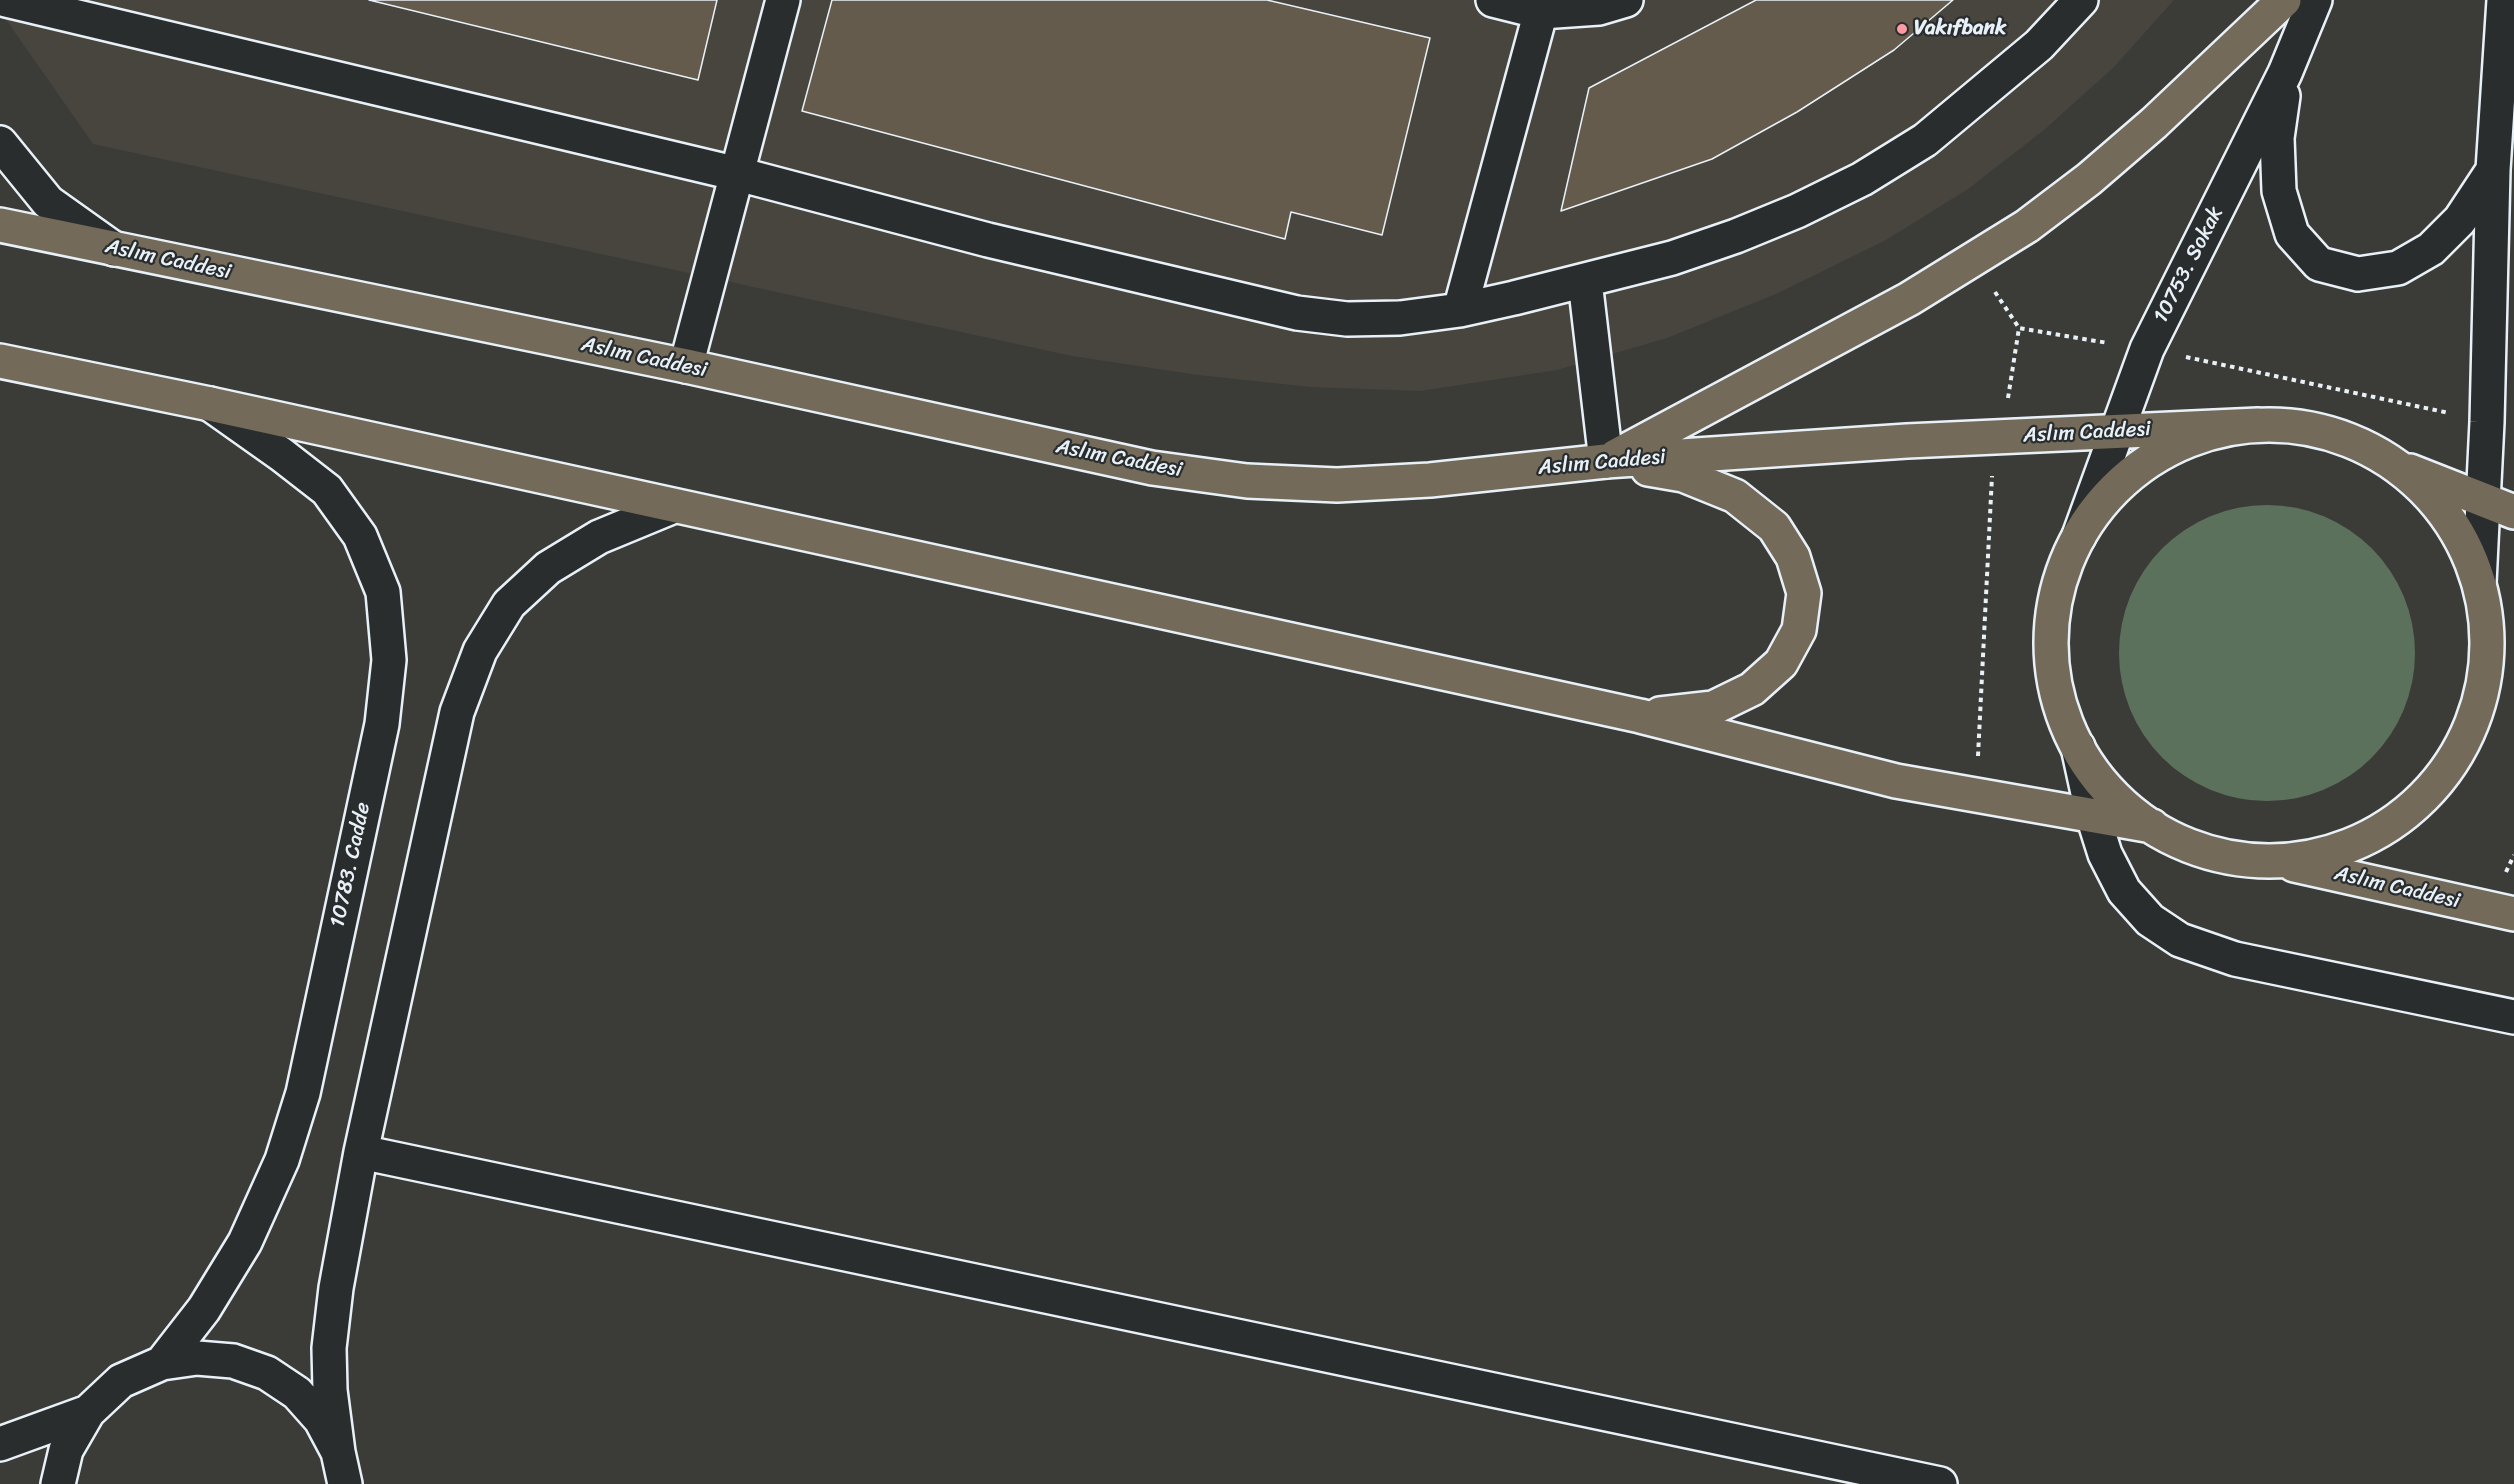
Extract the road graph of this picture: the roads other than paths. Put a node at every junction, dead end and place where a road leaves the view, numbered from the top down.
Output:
1 (6, 0) edge
2 (783, 0) edge
3 (1493, 0) edge
4 (1626, 0) edge
5 (2081, 0) edge
6 (2284, 0) edge
7 (2315, 0) edge
8 (2504, 0) edge
9 (1543, 6) edge
10 (2285, 73) junction
11 (0, 143) edge
12 (2493, 170) junction
13 (738, 174) junction
14 (0, 225) edge
15 (114, 249) junction
16 (1585, 281) junction
17 (1460, 310) junction
18 (0, 361) edge
19 (686, 366) junction
20 (210, 404) junction
21 (2258, 425) junction
22 (2116, 431) junction
23 (1606, 461) junction
24 (2396, 466) junction
25 (2483, 500) junction
26 (674, 506) junction
27 (2514, 512) edge
28 (2079, 536) junction
29 (2479, 583) junction
30 (1640, 716) junction
31 (2078, 747) junction
32 (2093, 816) junction
33 (2152, 826) junction
34 (2281, 862) junction
35 (2514, 914) edge
36 (2514, 1017) edge
37 (361, 1152) junction
38 (162, 1363) junction
39 (88, 1412) junction
40 (0, 1444) edge
41 (338, 1452) junction
42 (58, 1484) edge
43 (345, 1484) edge
44 (1940, 1484) edge

1 - 13 street
2 - 13 street
3 - 9 street
4 - 9 street
5 - 16 street
6 - 23 main road
7 - 10 street, 10753. Sokak
8 - 12 street
9 - 17 street
10 - 12 street
10 - 22 street, 10753. Sokak
11 - 15 street
12 - 25 street
13 - 17 street
13 - 19 street
14 - 15 main road, Aslım Caddesi
15 - 19 main road, Aslım Caddesi
16 - 17 street
16 - 23 street
18 - 20 main road
19 - 23 main road, Aslım Caddesi
20 - 26 main road
20 - 38 street, 10783. Cadde
21 - 22 main road, Aslım Caddesi
21 - 24 main road
21 - 28 main road
22 - 23 main road, Aslım Caddesi
22 - 28 street, 10753. Sokak
23 - 30 main road
24 - 25 main road
24 - 29 main road
25 - 27 main road
25 - 29 street
26 - 30 main road
26 - 37 street
28 - 31 main road
29 - 34 main road
30 - 32 main road
31 - 32 street
31 - 33 main road
32 - 33 main road
32 - 36 street
33 - 34 main road
34 - 35 main road, Aslım Caddesi
37 - 41 street
37 - 44 street
38 - 39 street
38 - 41 street
39 - 40 street
39 - 42 street
41 - 43 street

